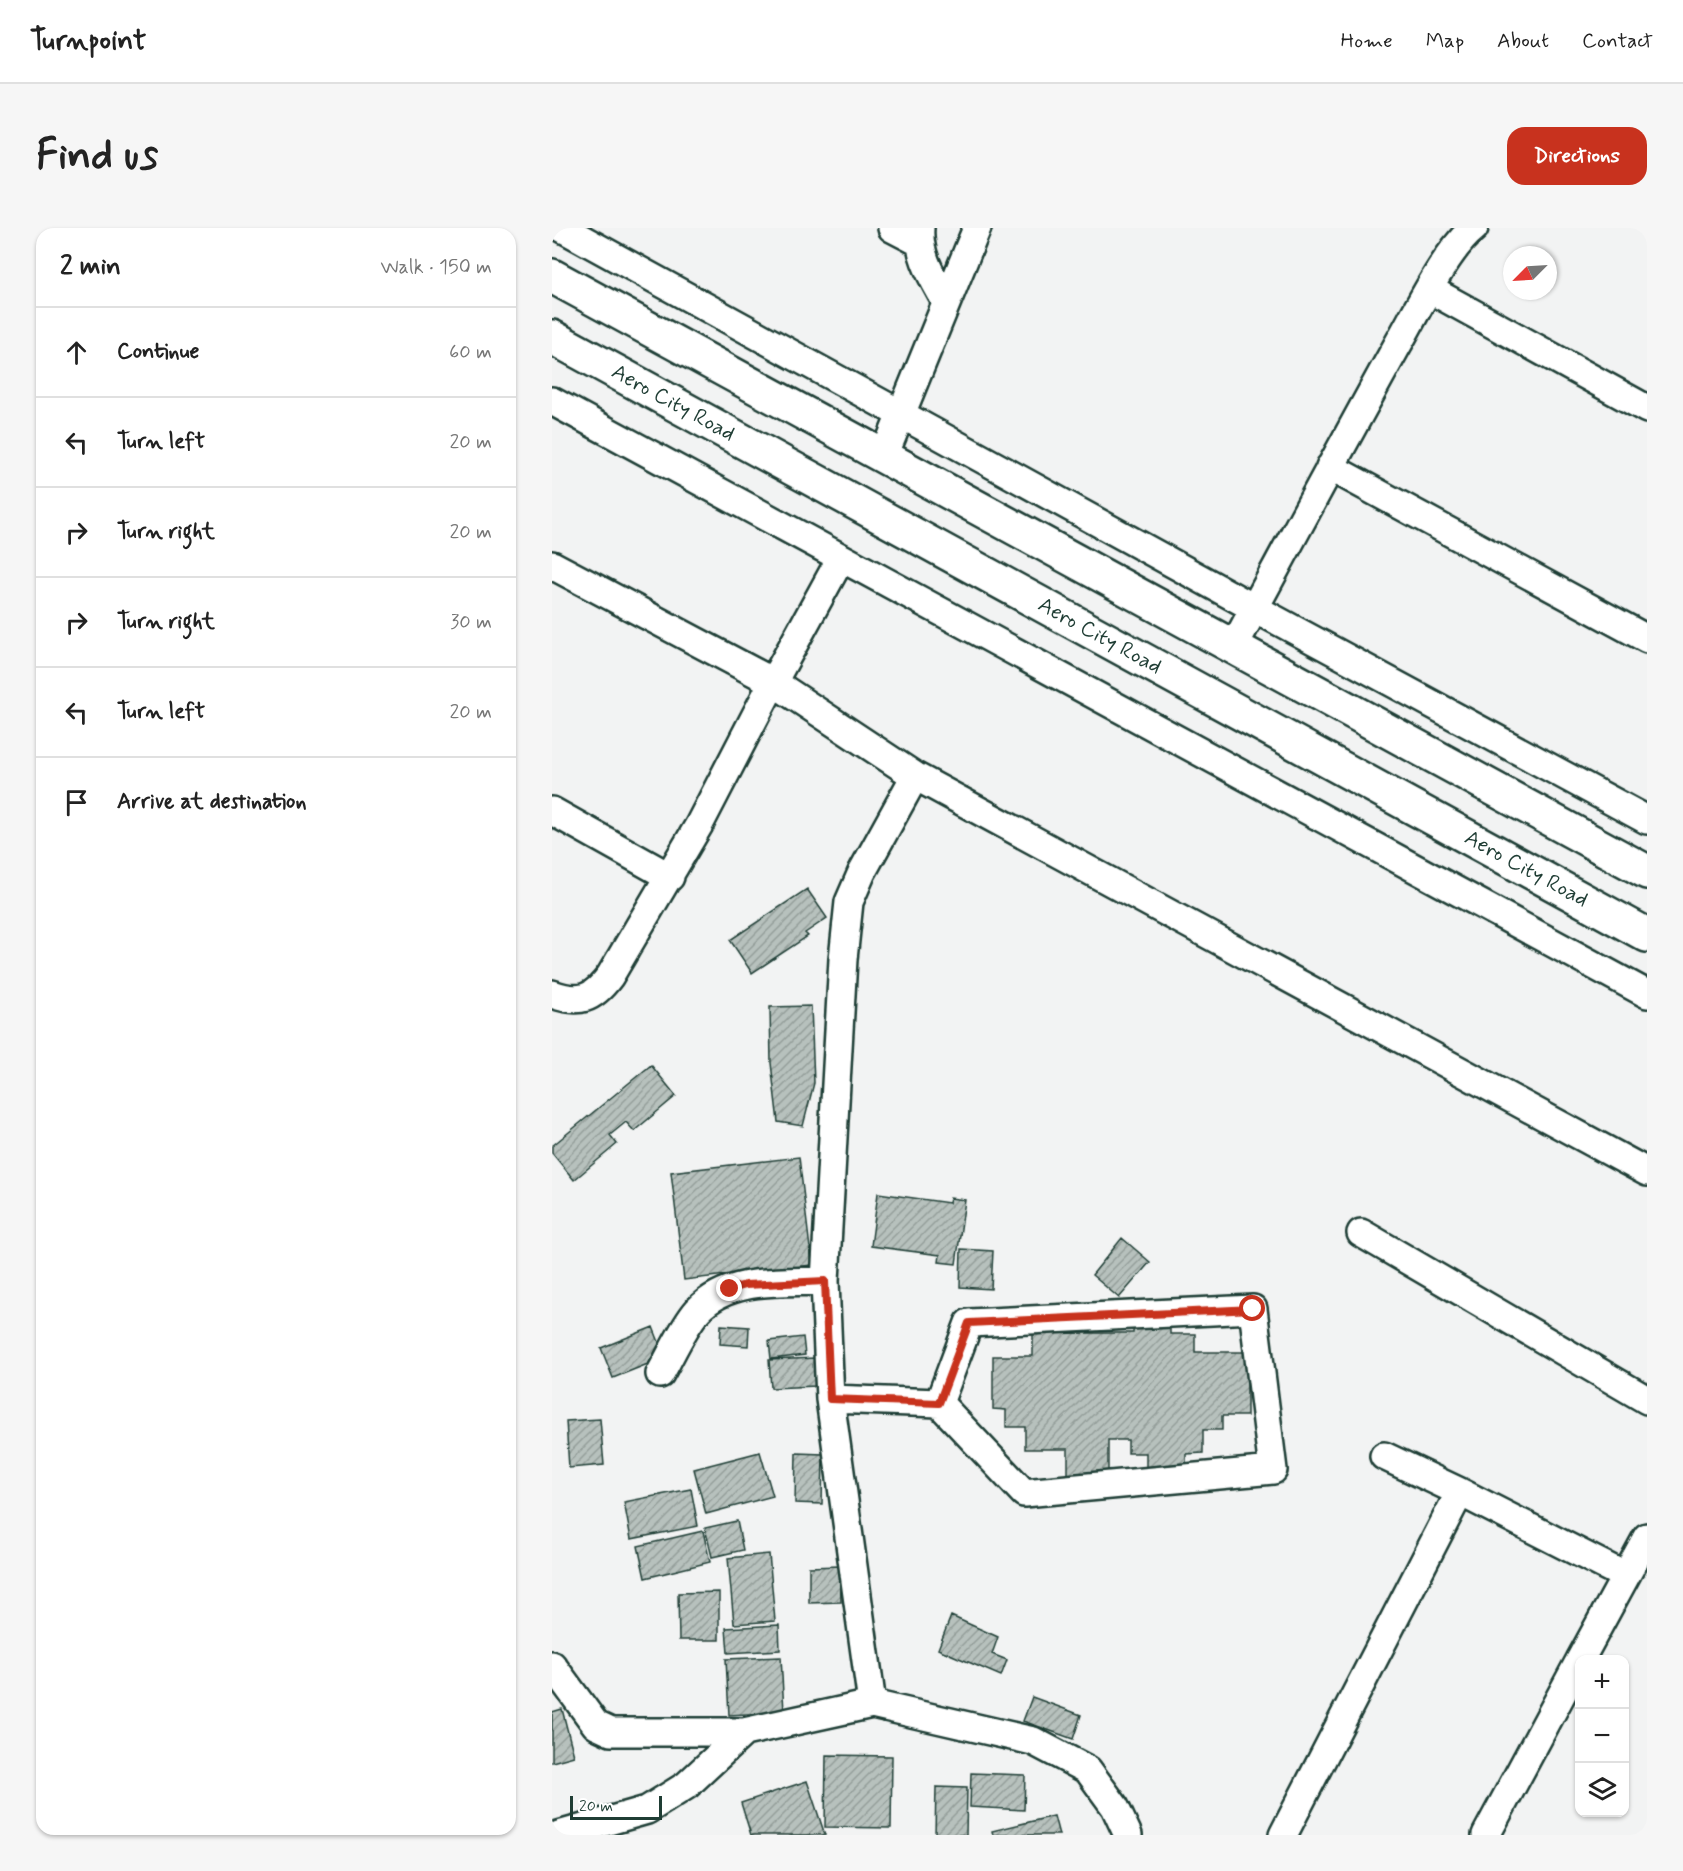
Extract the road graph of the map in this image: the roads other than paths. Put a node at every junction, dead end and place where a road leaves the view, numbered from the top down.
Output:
1 (562, 228) edge
2 (892, 228) edge
3 (976, 228) edge
4 (1474, 228) edge
5 (920, 235) edge
6 (552, 276) edge
7 (1429, 289) junction
8 (946, 302) junction
9 (552, 337) edge
10 (552, 401) edge
11 (1647, 410) edge
12 (901, 413) junction
13 (884, 456) junction
14 (1330, 467) junction
15 (841, 558) junction
16 (552, 565) edge
17 (1254, 608) junction
18 (1647, 639) edge
19 (1234, 646) junction
20 (773, 682) junction
21 (915, 776) junction
22 (552, 811) edge
23 (1647, 820) edge
24 (1647, 872) edge
25 (670, 877) junction
26 (1647, 934) edge
27 (552, 994) edge
28 (1647, 994) edge
29 (1647, 1172) edge
30 (1361, 1233) dead end
31 (825, 1281) junction
32 (660, 1374) dead end
33 (830, 1399) junction
34 (1647, 1400) edge
35 (939, 1403) junction
36 (1384, 1456) dead end
37 (1461, 1492) junction
38 (1647, 1537) edge
39 (1624, 1576) junction
40 (1583, 1655) edge
41 (552, 1665) edge
42 (1575, 1669) edge
43 (872, 1704) junction
44 (744, 1732) junction
45 (560, 1835) edge
46 (1128, 1835) edge
47 (1283, 1835) edge
48 (1486, 1835) edge

1 - 12 street
2 - 5 street
3 - 8 street
4 - 7 street
5 - 8 street
6 - 13 street
7 - 11 street
7 - 14 street
8 - 12 street
9 - 26 street, Aero City Road
10 - 15 street
12 - 13 street
12 - 17 street
13 - 19 street
14 - 17 street
14 - 18 street
15 - 20 street
15 - 28 street
16 - 20 street
17 - 19 street
17 - 23 street
19 - 24 street
20 - 21 street
20 - 25 street
21 - 29 street
21 - 31 street
22 - 25 street
25 - 27 street
30 - 34 street
31 - 32 street
31 - 33 street
33 - 35 street
33 - 43 street
35 - 35 street
36 - 37 street
37 - 39 street
37 - 47 street
38 - 39 street
39 - 40 street
41 - 44 street
42 - 48 street
43 - 44 street
43 - 46 street
44 - 45 street

